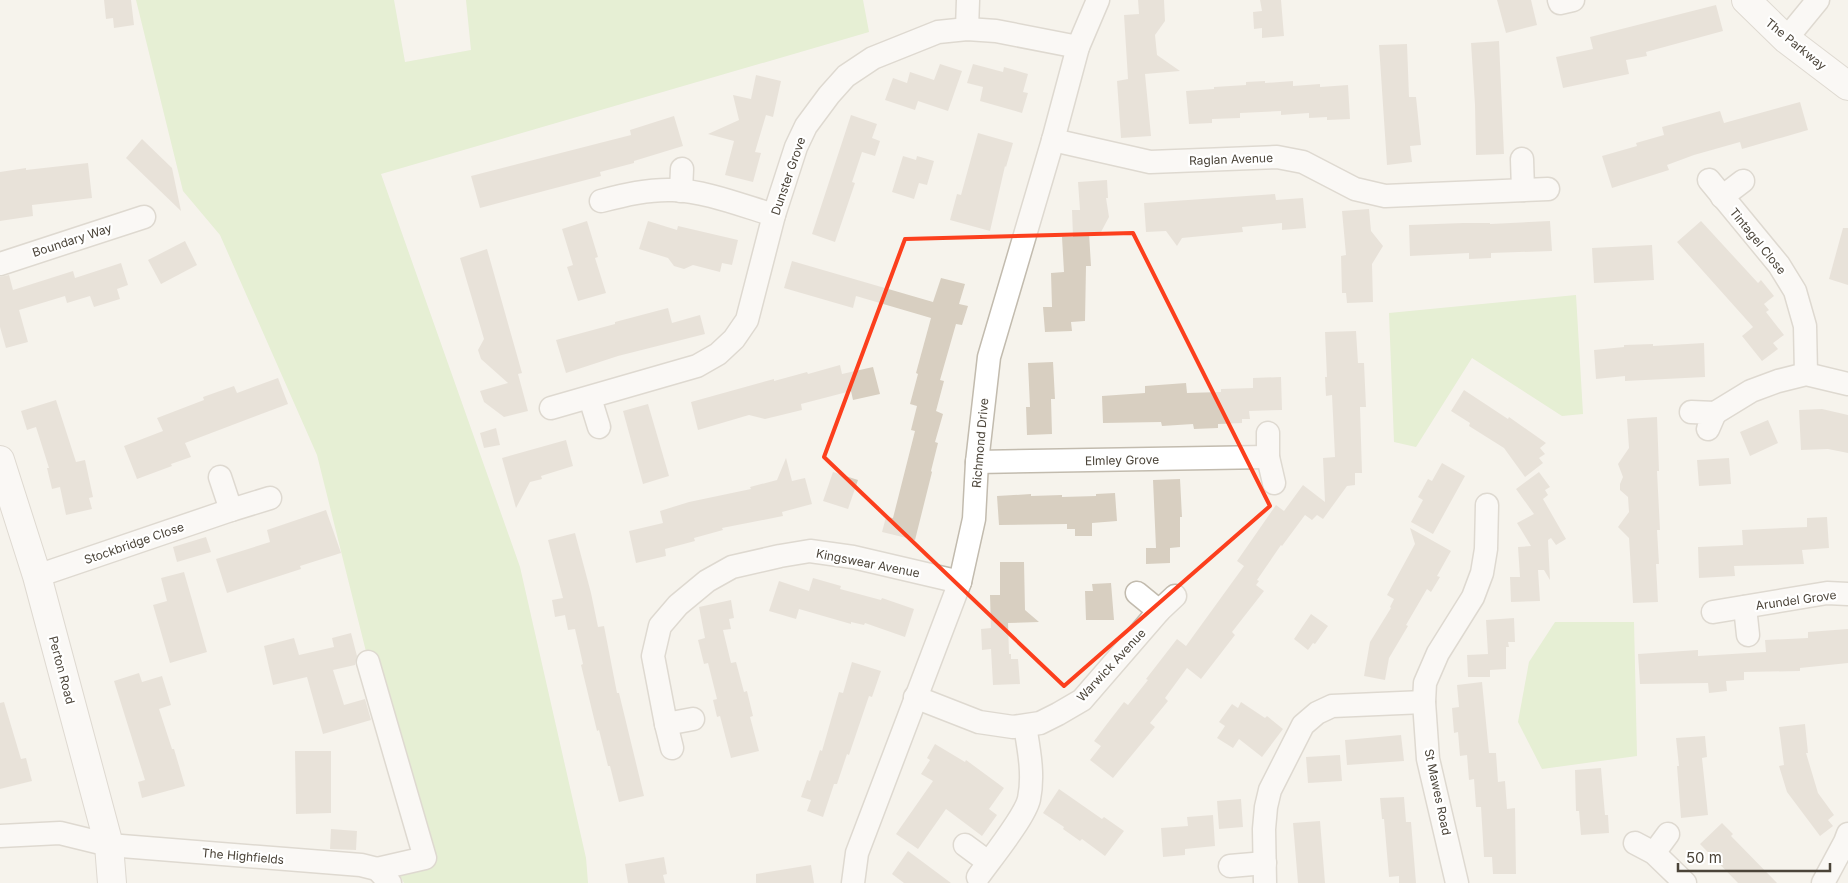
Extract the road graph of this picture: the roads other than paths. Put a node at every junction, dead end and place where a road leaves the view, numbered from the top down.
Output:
1 (968, 0) edge
2 (1098, 0) edge
3 (1559, 0) edge
4 (1573, 0) edge
5 (1746, 0) edge
6 (1818, 0) edge
7 (967, 29) junction
8 (1786, 38) junction
9 (1078, 47) junction
10 (1848, 86) edge
11 (1053, 140) junction
12 (1522, 159) dead end
13 (1743, 181) dead end
14 (1548, 189) dead end
15 (1523, 190) junction
16 (601, 201) dead end
17 (774, 215) junction
18 (144, 217) dead end
19 (0, 264) edge
20 (1806, 374) junction
21 (1848, 384) edge
22 (590, 398) junction
23 (551, 408) dead end
24 (1691, 412) dead end
25 (599, 427) dead end
26 (1268, 433) dead end
27 (1268, 457) junction
28 (0, 460) edge
29 (977, 462) junction
30 (220, 477) dead end
31 (1274, 483) dead end
32 (270, 498) dead end
33 (1487, 505) dead end
34 (230, 510) junction
35 (37, 576) junction
36 (960, 582) junction
37 (1137, 593) dead end
38 (1848, 594) edge
39 (1744, 607) junction
40 (1713, 612) dead end
41 (1748, 635) dead end
42 (368, 662) dead end
43 (915, 697) junction
44 (1424, 702) junction
45 (693, 719) dead end
46 (666, 724) junction
47 (1026, 726) junction
48 (672, 748) dead end
49 (1668, 834) dead end
50 (1848, 834) edge
51 (0, 836) edge
52 (109, 845) junction
53 (965, 845) dead end
54 (1230, 866) dead end
55 (1265, 873) edge
56 (383, 876) edge
57 (112, 883) edge
58 (854, 883) edge
59 (1457, 883) edge
60 (1686, 883) edge
61 (1823, 883) edge

1 - 7 street
2 - 9 street, Richmond Drive
3 - 4 street
5 - 8 street, The Parkway
6 - 8 street
7 - 9 street, Dunster Grove
7 - 17 street, Dunster Grove
8 - 10 street, The Parkway
9 - 11 street, Richmond Drive
11 - 15 street, Raglan Avenue
11 - 29 street, Richmond Drive
12 - 15 street
13 - 20 street, Tintagel Close
14 - 15 street, Raglan Avenue
16 - 17 street
17 - 22 street, Dunster Grove
18 - 19 street, Boundary Way
20 - 21 street
20 - 24 street
22 - 23 street, Dunster Grove
22 - 25 street
26 - 27 street
27 - 29 street, Elmley Grove
27 - 31 street
28 - 35 street, Perton Road
29 - 36 street, Richmond Drive
30 - 34 street
32 - 34 street, Stockbridge Close
33 - 44 street, St Mawes Road
34 - 35 street, Stockbridge Close
35 - 52 street, Perton Road
36 - 43 street, Richmond Drive
36 - 46 street, Kingswear Avenue
37 - 47 street, Warwick Avenue
38 - 39 street, Arundel Grove
39 - 40 street, Arundel Grove
39 - 41 street, Arundel Grove
42 - 56 street, The Highfields
43 - 47 street, Warwick Avenue
43 - 58 street, Richmond Drive
44 - 55 street
44 - 59 street, St Mawes Road
45 - 46 street
46 - 48 street, Kingswear Avenue
47 - 53 street
49 - 60 street
50 - 61 street
51 - 52 street, The Highfields
52 - 56 street, The Highfields
52 - 57 street, Perton Road
54 - 55 street

